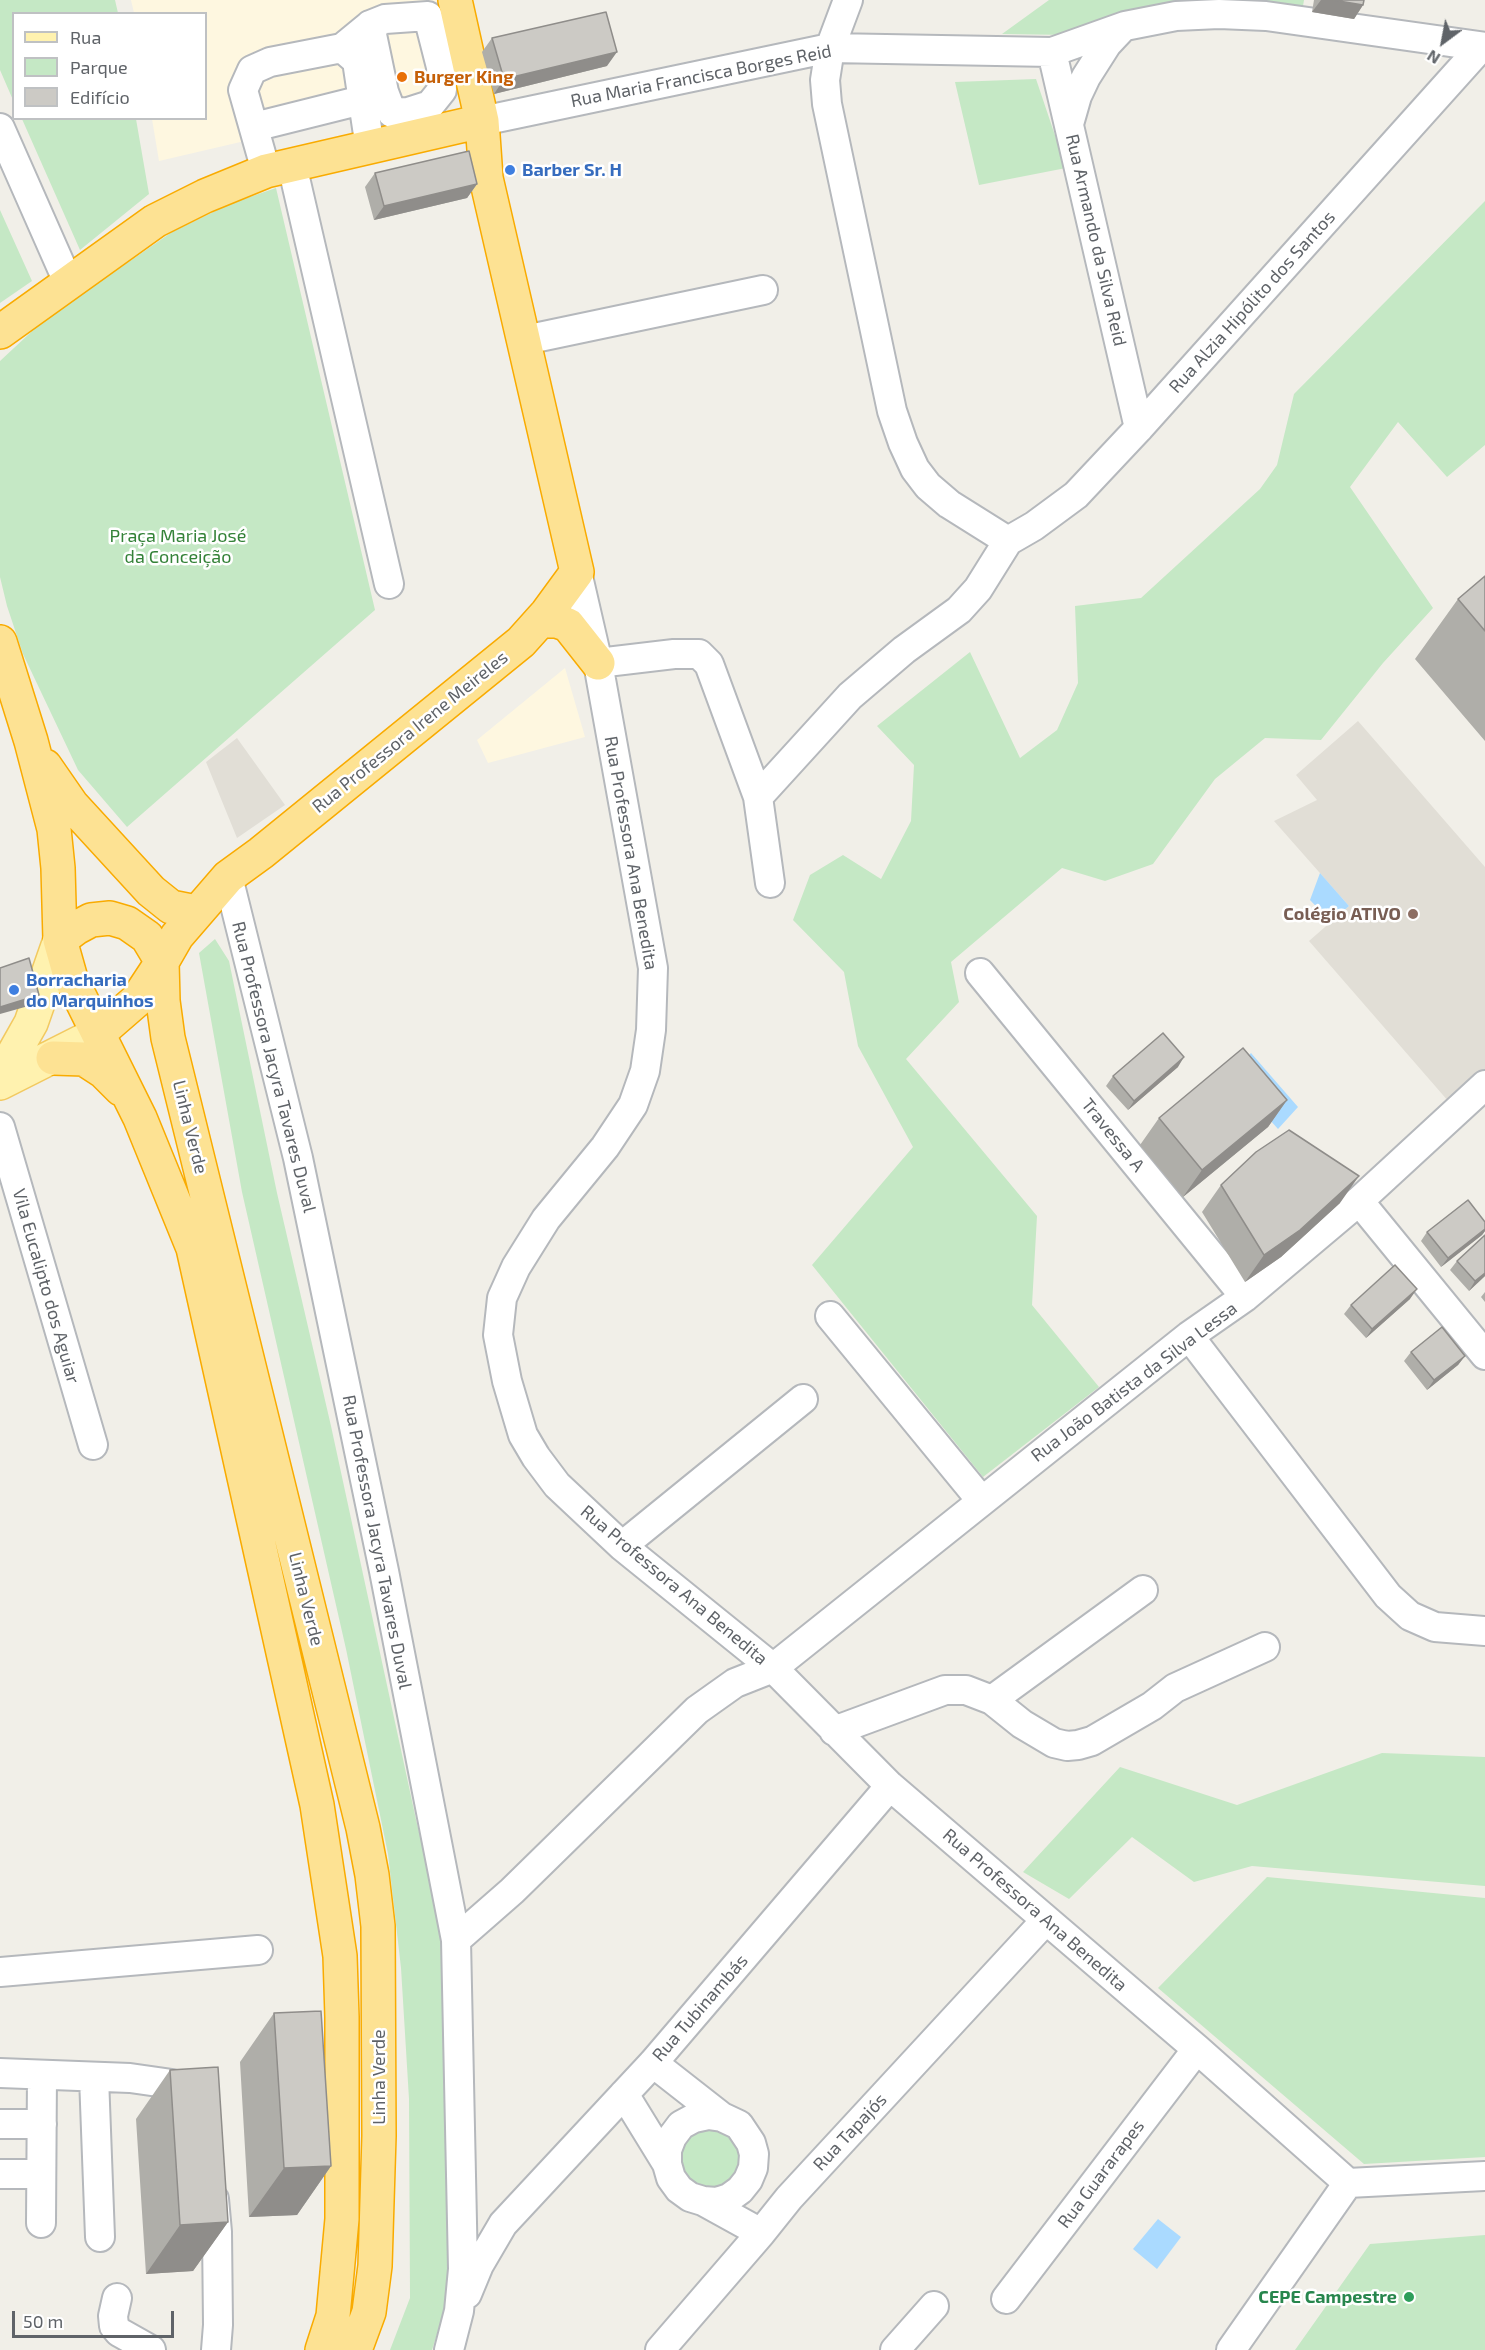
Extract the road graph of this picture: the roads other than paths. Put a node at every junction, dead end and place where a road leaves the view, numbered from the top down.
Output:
1 (455, 0) edge
2 (848, 0) edge
3 (370, 25) junction
4 (1125, 26) junction
5 (1483, 47) edge
6 (342, 48) junction
7 (830, 48) junction
8 (1052, 52) junction
9 (362, 100) junction
10 (482, 121) junction
11 (1069, 124) junction
12 (414, 127) junction
13 (0, 128) edge
14 (254, 128) junction
15 (370, 147) junction
16 (279, 168) junction
17 (486, 178) junction
18 (68, 282) junction
19 (763, 290) dead end
20 (0, 332) edge
21 (525, 340) junction
22 (1139, 428) junction
23 (1008, 541) junction
24 (577, 572) junction
25 (388, 584) dead end
26 (540, 621) junction
27 (0, 642) edge
28 (598, 663) junction
29 (31, 741) junction
30 (758, 797) junction
31 (228, 877) junction
32 (770, 883) dead end
33 (196, 912) junction
34 (60, 940) junction
35 (162, 962) junction
36 (980, 973) dead end
37 (99, 1033) junction
38 (52, 1058) junction
39 (0, 1078) edge
40 (0, 1083) edge
41 (1481, 1095) edge
42 (140, 1118) junction
43 (0, 1126) edge
44 (1359, 1201) junction
45 (1245, 1297) junction
46 (830, 1316) dead end
47 (1188, 1336) junction
48 (1485, 1355) edge
49 (803, 1399) dead end
50 (93, 1445) dead end
51 (981, 1500) junction
52 (622, 1546) junction
53 (1143, 1590) dead end
54 (1485, 1631) edge
55 (1265, 1647) dead end
56 (772, 1668) junction
57 (992, 1700) junction
58 (834, 1731) junction
59 (890, 1785) junction
60 (1046, 1920) junction
61 (456, 1940) junction
62 (258, 1950) dead end
63 (0, 1972) edge
64 (1197, 2049) junction
65 (653, 2063) junction
66 (0, 2073) edge
67 (42, 2074) junction
68 (94, 2077) junction
69 (624, 2094) junction
70 (722, 2117) junction
71 (206, 2120) edge
72 (0, 2124) edge
73 (42, 2124) junction
74 (754, 2154) junction
75 (667, 2164) junction
76 (0, 2174) edge
77 (41, 2174) junction
78 (1485, 2176) edge
79 (211, 2177) edge
80 (1348, 2183) junction
81 (789, 2198) junction
82 (703, 2201) junction
83 (461, 2216) junction
84 (41, 2223) dead end
85 (503, 2224) junction
86 (761, 2233) junction
87 (100, 2237) dead end
88 (117, 2298) dead end
89 (1006, 2299) dead end
90 (934, 2306) dead end
91 (459, 2311) junction
92 (151, 2350) edge
93 (216, 2350) edge
94 (322, 2350) edge
95 (355, 2350) edge
96 (449, 2350) edge
97 (660, 2350) edge
98 (895, 2350) edge
99 (1231, 2350) edge

1 - 10 highway, Rua Professora Ana Benedita
2 - 7 street
3 - 6 street
3 - 12 street
3 - 12 street
4 - 5 street, Rua Maria Francisca Borges Reid
4 - 8 street, Rua Maria Francisca Borges Reid
4 - 11 street
5 - 22 street, Rua Alzia Hipólito dos Santos
6 - 9 street
6 - 14 street
7 - 8 street, Rua Maria Francisca Borges Reid
7 - 10 street, Rua Maria Francisca Borges Reid
7 - 23 street
8 - 11 street, Rua Armando da Silva Reid
9 - 14 street
9 - 15 street
10 - 12 highway, Rua Maria Francisca Borges Reid
10 - 17 highway, Rua Professora Ana Benedita
11 - 22 street, Rua Armando da Silva Reid
12 - 15 highway, Rua Maria Francisca Borges Reid
12 - 17 highway
13 - 18 street
14 - 16 street
15 - 16 highway, Rua Maria Francisca Borges Reid
16 - 18 highway, Rua Maria Francisca Borges Reid
16 - 25 street
17 - 21 highway, Rua Professora Ana Benedita
18 - 20 highway, Rua Maria Francisca Borges Reid
19 - 21 street
21 - 24 highway, Rua Professora Ana Benedita
22 - 23 street, Rua Alzia Hipólito dos Santos
23 - 30 street, Rua Alzia Hipólito dos Santos
24 - 26 highway, Rua Professora Irene Meireles
24 - 28 street, Rua Professora Ana Benedita
26 - 28 highway
26 - 31 highway, Rua Professora Irene Meireles
27 - 29 highway
28 - 30 street
28 - 52 street, Rua Professora Ana Benedita
29 - 33 highway
29 - 34 highway
30 - 32 street
31 - 33 highway
31 - 61 street, Rua Professora Jacyra Tavares Duval
33 - 35 highway
34 - 35 highway
34 - 37 highway
34 - 39 main road
35 - 37 highway
35 - 95 highway, Linha Verde
36 - 45 street, Travessa A
37 - 38 main road
37 - 42 highway, Linha Verde
38 - 40 main road
38 - 42 highway
41 - 44 street, Rua João Batista da Silva Lessa
42 - 94 highway, Linha Verde
43 - 50 street, Vila Eucalipto dos Aguiar
44 - 45 street, Rua João Batista da Silva Lessa
44 - 48 street
45 - 47 street, Rua João Batista da Silva Lessa
46 - 51 street
47 - 51 street, Rua João Batista da Silva Lessa
47 - 54 street
49 - 52 street
51 - 56 street, Rua João Batista da Silva Lessa
52 - 56 street, Rua Professora Ana Benedita
53 - 57 street
55 - 57 street
56 - 58 street, Rua Professora Ana Benedita
56 - 61 street, Rua João Batista da Silva Lessa
57 - 58 street
58 - 59 street, Rua Professora Ana Benedita
59 - 60 street, Rua Professora Ana Benedita
59 - 65 street, Rua Tubinambás
60 - 64 street, Rua Professora Ana Benedita
60 - 81 street, Rua Tapajós
61 - 83 street, Rua Professora Jacyra Tavares Duval
62 - 63 street
64 - 80 street, Rua Professora Ana Benedita
64 - 89 street, Rua Guararapes
65 - 69 street, Rua Tubinambás
65 - 70 street
66 - 67 street
67 - 68 street
67 - 73 street
68 - 71 street
68 - 87 street
69 - 75 street
69 - 85 street, Rua Tubinambás
70 - 74 street
70 - 75 street
72 - 73 street
73 - 77 street
74 - 81 street
74 - 82 street
75 - 82 street
76 - 77 street
77 - 84 street
78 - 80 street
79 - 93 street
80 - 99 street
81 - 86 street, Rua Tapajós
82 - 86 street
83 - 85 street
83 - 91 street, Rua Professora Jacyra Tavares Duval
85 - 91 street, Rua Professora Jacyra Tavares Duval
86 - 97 street, Rua Tapajós
88 - 92 street
90 - 98 street
91 - 96 street, Rua Professora Jacyra Tavares Duval

